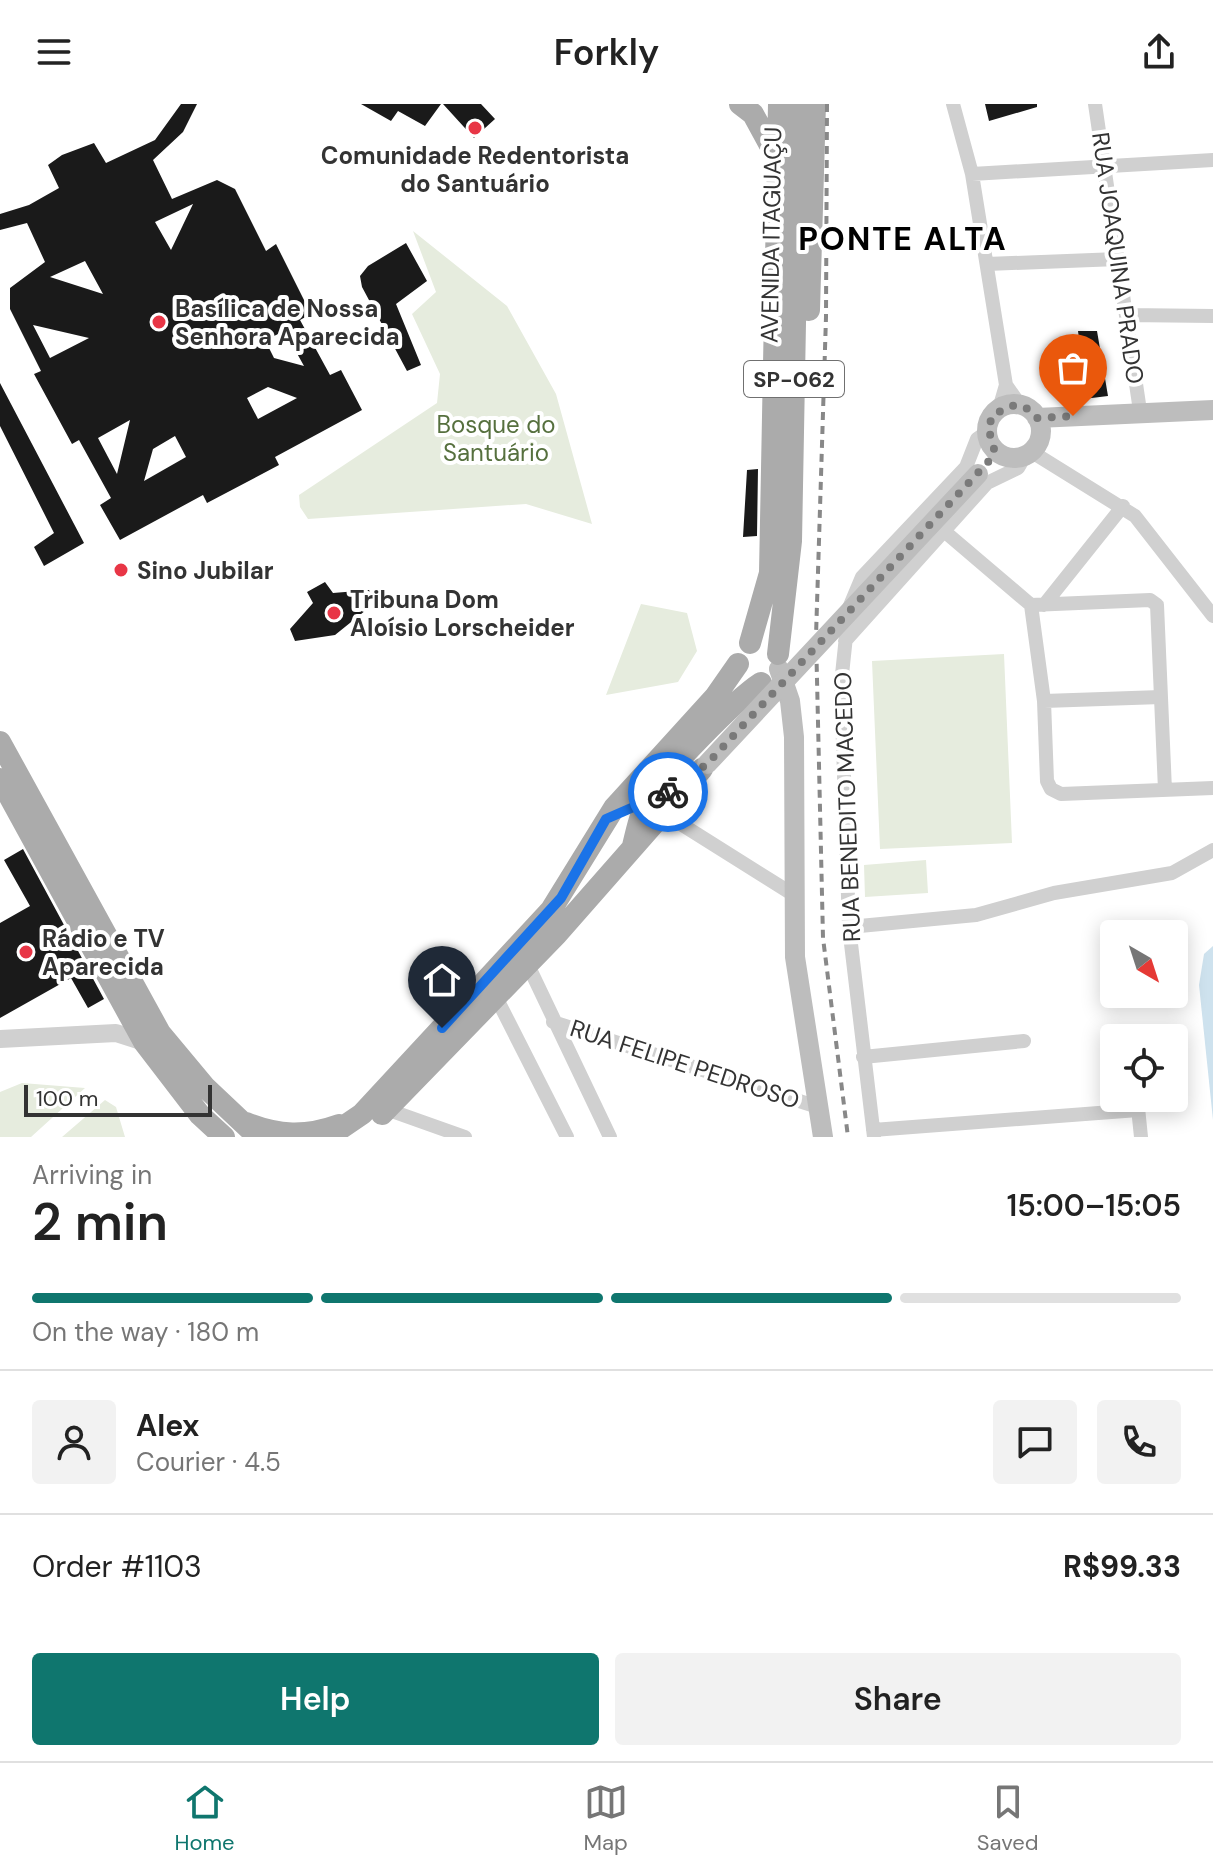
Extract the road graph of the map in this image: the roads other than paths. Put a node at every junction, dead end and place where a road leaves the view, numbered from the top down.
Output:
1 (740, 104) edge
2 (779, 104) edge
3 (799, 104) edge
4 (815, 104) edge
5 (953, 104) edge
6 (1095, 104) edge
7 (778, 159) junction
8 (1213, 160) edge
9 (1104, 166) junction
10 (972, 174) junction
11 (1118, 259) junction
12 (987, 264) junction
13 (1127, 315) junction
14 (1213, 316) edge
15 (794, 381) junction
16 (1006, 385) junction
17 (1020, 405) junction
18 (999, 409) junction
19 (1213, 410) edge
20 (1140, 411) junction
21 (1034, 440) junction
22 (990, 454) junction
23 (1123, 506) junction
24 (944, 531) junction
25 (1037, 605) junction
26 (1213, 616) edge
27 (844, 642) junction
28 (750, 643) junction
29 (738, 664) junction
30 (774, 676) junction
31 (1161, 697) junction
32 (1044, 701) junction
33 (0, 742) edge
34 (705, 767) joint
35 (0, 779) edge
36 (1213, 788) edge
37 (1165, 790) junction
38 (655, 808) junction
39 (606, 819) junction
40 (592, 843) junction
41 (1213, 850) edge
42 (628, 855) junction
43 (794, 895) junction
44 (81, 907) junction
45 (849, 927) junction
46 (528, 965) junction
47 (487, 997) junction
48 (553, 1022) junction
49 (0, 1039) edge
50 (1024, 1041) dead end
51 (144, 1042) junction
52 (863, 1057) junction
53 (818, 1107) junction
54 (1100, 1108) edge
55 (386, 1109) junction
56 (1139, 1112) edge
57 (362, 1114) junction
58 (240, 1120) junction
59 (874, 1133) edge
60 (224, 1137) edge
61 (258, 1137) edge
62 (328, 1137) edge
63 (357, 1137) edge
64 (465, 1137) edge
65 (567, 1137) edge
66 (610, 1137) edge
67 (823, 1137) edge
68 (1141, 1137) edge

1 - 7 main road
2 - 7 main road, AVENIDA ITAGUAÇU / SP-062
3 - 15 main road, AVENIDA ITAGUAÇU / SP-062
4 - 15 main road
5 - 10 street
6 - 9 street, RUA JOAQUINA PRADO
7 - 28 main road, AVENIDA ITAGUAÇU / SP-062
8 - 9 street
9 - 10 street
9 - 11 street, RUA JOAQUINA PRADO
10 - 12 street
11 - 12 street
11 - 13 street, RUA JOAQUINA PRADO
12 - 16 street
13 - 14 street
13 - 20 street, RUA JOAQUINA PRADO
15 - 30 main road, AVENIDA ITAGUAÇU / SP-062
16 - 17 street
16 - 18 street
17 - 18 main road
17 - 21 main road
18 - 22 main road
19 - 20 main road
20 - 21 main road
21 - 22 main road
21 - 23 street
21 - 24 street, RUA BENEDITO MACEDO
22 - 27 street
22 - 34 main road, bridge
23 - 25 street
23 - 26 street
24 - 25 street
24 - 27 street, RUA BENEDITO MACEDO
25 - 31 street
25 - 32 street
27 - 45 street, RUA BENEDITO MACEDO
28 - 29 main road, SP-062
28 - 30 main road
29 - 30 main road
29 - 39 main road, SP-062
30 - 38 main road, SP-062
30 - 43 main road
31 - 32 street
31 - 37 street
32 - 37 street
33 - 44 main road
34 - 38 main road
35 - 44 main road
36 - 37 street
38 - 39 main road
38 - 42 main road, SP-062
38 - 43 street
39 - 40 main road, SP-062
40 - 42 main road
40 - 47 main road, SP-062
41 - 45 street
42 - 46 main road, SP-062
43 - 53 main road
44 - 51 main road
44 - 58 main road
45 - 52 street, RUA BENEDITO MACEDO
46 - 47 main road, SP-062
46 - 48 street
47 - 55 main road, SP-062
47 - 57 main road, SP-062
47 - 65 street
48 - 53 street, RUA FELIPE PEDROSO
48 - 66 street
49 - 51 street
50 - 52 street
51 - 60 main road
52 - 59 street, RUA BENEDITO MACEDO
53 - 67 main road
54 - 59 street
55 - 63 main road, SP-062
55 - 64 street
56 - 68 street
57 - 58 main road
57 - 62 main road, SP-062
58 - 61 main road

